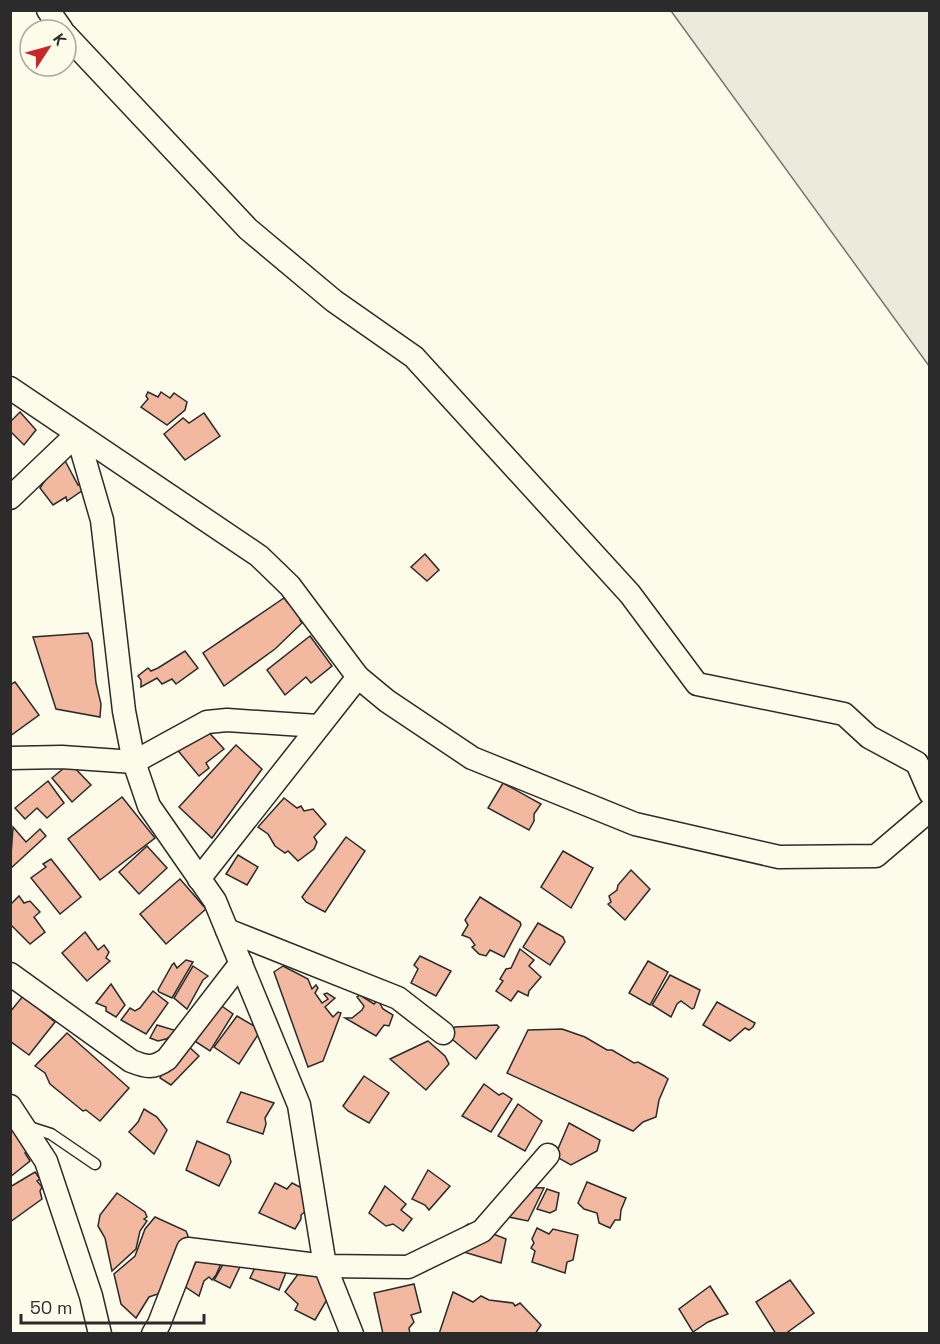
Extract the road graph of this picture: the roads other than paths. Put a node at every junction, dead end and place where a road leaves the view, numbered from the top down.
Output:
1 (78, 48) edge
2 (10, 388) edge
3 (77, 434) junction
4 (10, 498) edge
5 (358, 677) junction
6 (318, 726) junction
7 (10, 758) edge
8 (134, 762) junction
9 (930, 793) edge
10 (930, 810) edge
11 (199, 879) junction
12 (227, 930) junction
13 (241, 963) junction
14 (10, 974) edge
15 (443, 1033) dead end
16 (10, 1106) edge
17 (23, 1126) junction
18 (548, 1155) dead end
19 (95, 1164) dead end
20 (325, 1266) junction
21 (100, 1334) edge
22 (153, 1334) edge
23 (352, 1334) edge

1 - 9 street
2 - 3 street
3 - 4 street
3 - 5 street
3 - 8 street
5 - 6 street
5 - 10 street
6 - 8 street
6 - 11 street
7 - 8 street
8 - 11 street
11 - 12 street
12 - 13 street
12 - 15 street
13 - 14 street
13 - 20 street
16 - 17 street
17 - 19 lane
17 - 21 street
18 - 20 street
20 - 22 street
20 - 23 street

